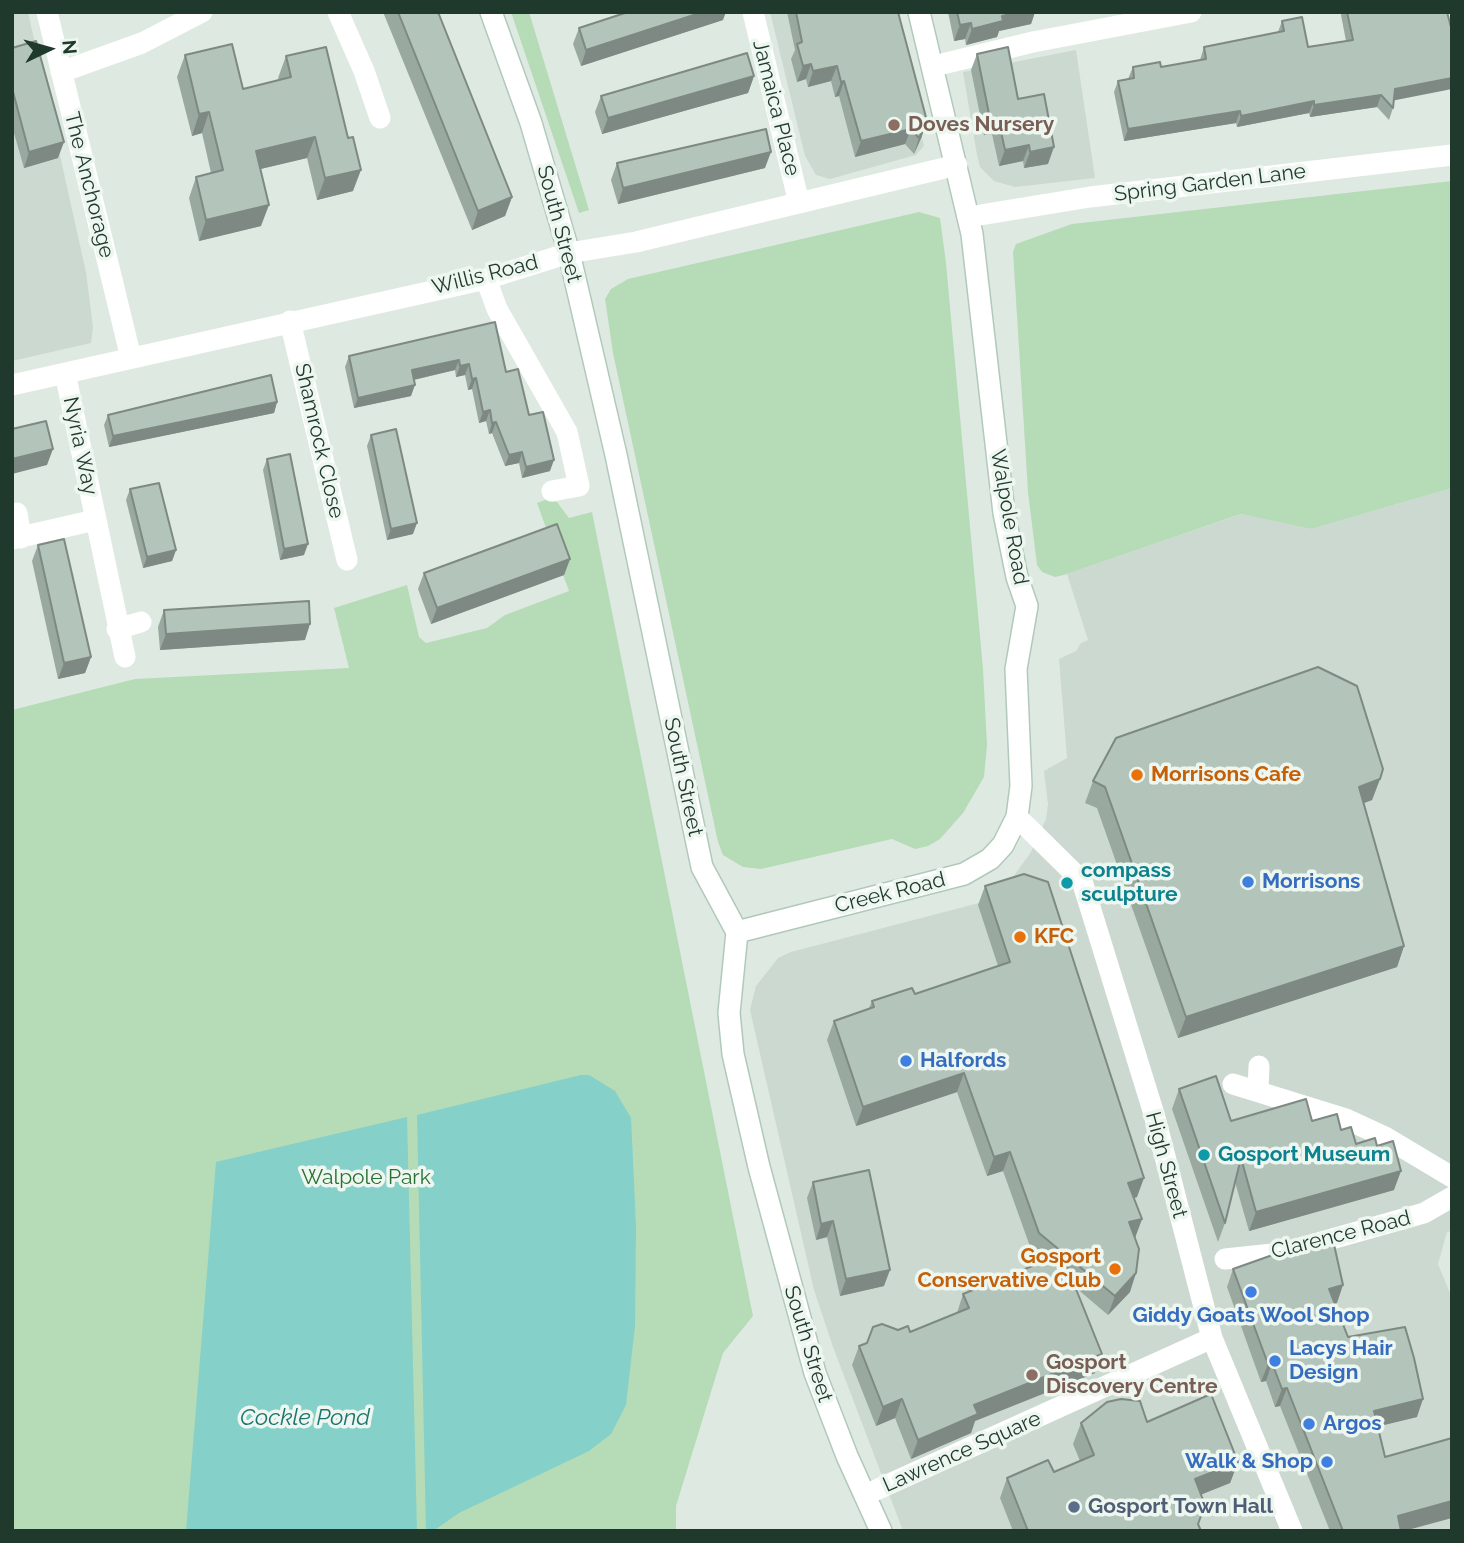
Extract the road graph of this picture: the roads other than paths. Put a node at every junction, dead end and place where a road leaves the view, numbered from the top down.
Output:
1 (47, 12) edge
2 (202, 12) edge
3 (338, 12) edge
4 (491, 12) edge
5 (753, 12) edge
6 (919, 12) edge
7 (1191, 12) edge
8 (934, 66) junction
9 (61, 72) junction
10 (372, 109) dead end
11 (1452, 155) edge
12 (957, 165) junction
13 (799, 203) junction
14 (968, 217) junction
15 (569, 253) junction
16 (486, 279) junction
17 (290, 321) junction
18 (131, 358) junction
19 (65, 373) junction
20 (12, 385) edge
21 (552, 491) dead end
22 (17, 513) dead end
23 (95, 520) junction
24 (16, 538) edge
25 (347, 560) dead end
26 (141, 622) dead end
27 (117, 629) junction
28 (125, 657) dead end
29 (1017, 817) junction
30 (737, 932) junction
31 (1259, 1066) dead end
32 (1233, 1084) dead end
33 (1258, 1090) junction
34 (1452, 1177) edge
35 (1452, 1196) edge
36 (1225, 1259) dead end
37 (1212, 1339) junction
38 (865, 1495) junction
39 (881, 1531) edge
40 (1292, 1531) edge

1 - 9 street, The Anchorage
2 - 9 street
3 - 10 street
4 - 15 street, South Street
5 - 13 street, Jamaica Place
6 - 8 street, Walpole Road
7 - 8 street
8 - 12 street, Walpole Road
9 - 18 street, The Anchorage
11 - 14 street, Spring Garden Lane
12 - 13 street, Willis Road
12 - 14 street, Walpole Road
13 - 15 street, Willis Road
14 - 29 street, Walpole Road
15 - 16 street, Willis Road
15 - 30 street, South Street
16 - 17 street, Willis Road
16 - 21 street
17 - 18 street, Willis Road
17 - 25 street, Shamrock Close
18 - 19 street, Willis Road
19 - 20 street, Willis Road
19 - 23 street, Nyria Way
22 - 24 street
23 - 24 street, Nyria Way
23 - 27 street, Nyria Way
26 - 27 street
27 - 28 street, Nyria Way
29 - 30 street, Creek Road
29 - 37 street, High Street
30 - 38 street, South Street
31 - 33 street
32 - 33 street
33 - 34 street
35 - 36 street, Clarence Road
37 - 38 street, Lawrence Square
37 - 40 street, High Street
38 - 39 street, South Street

